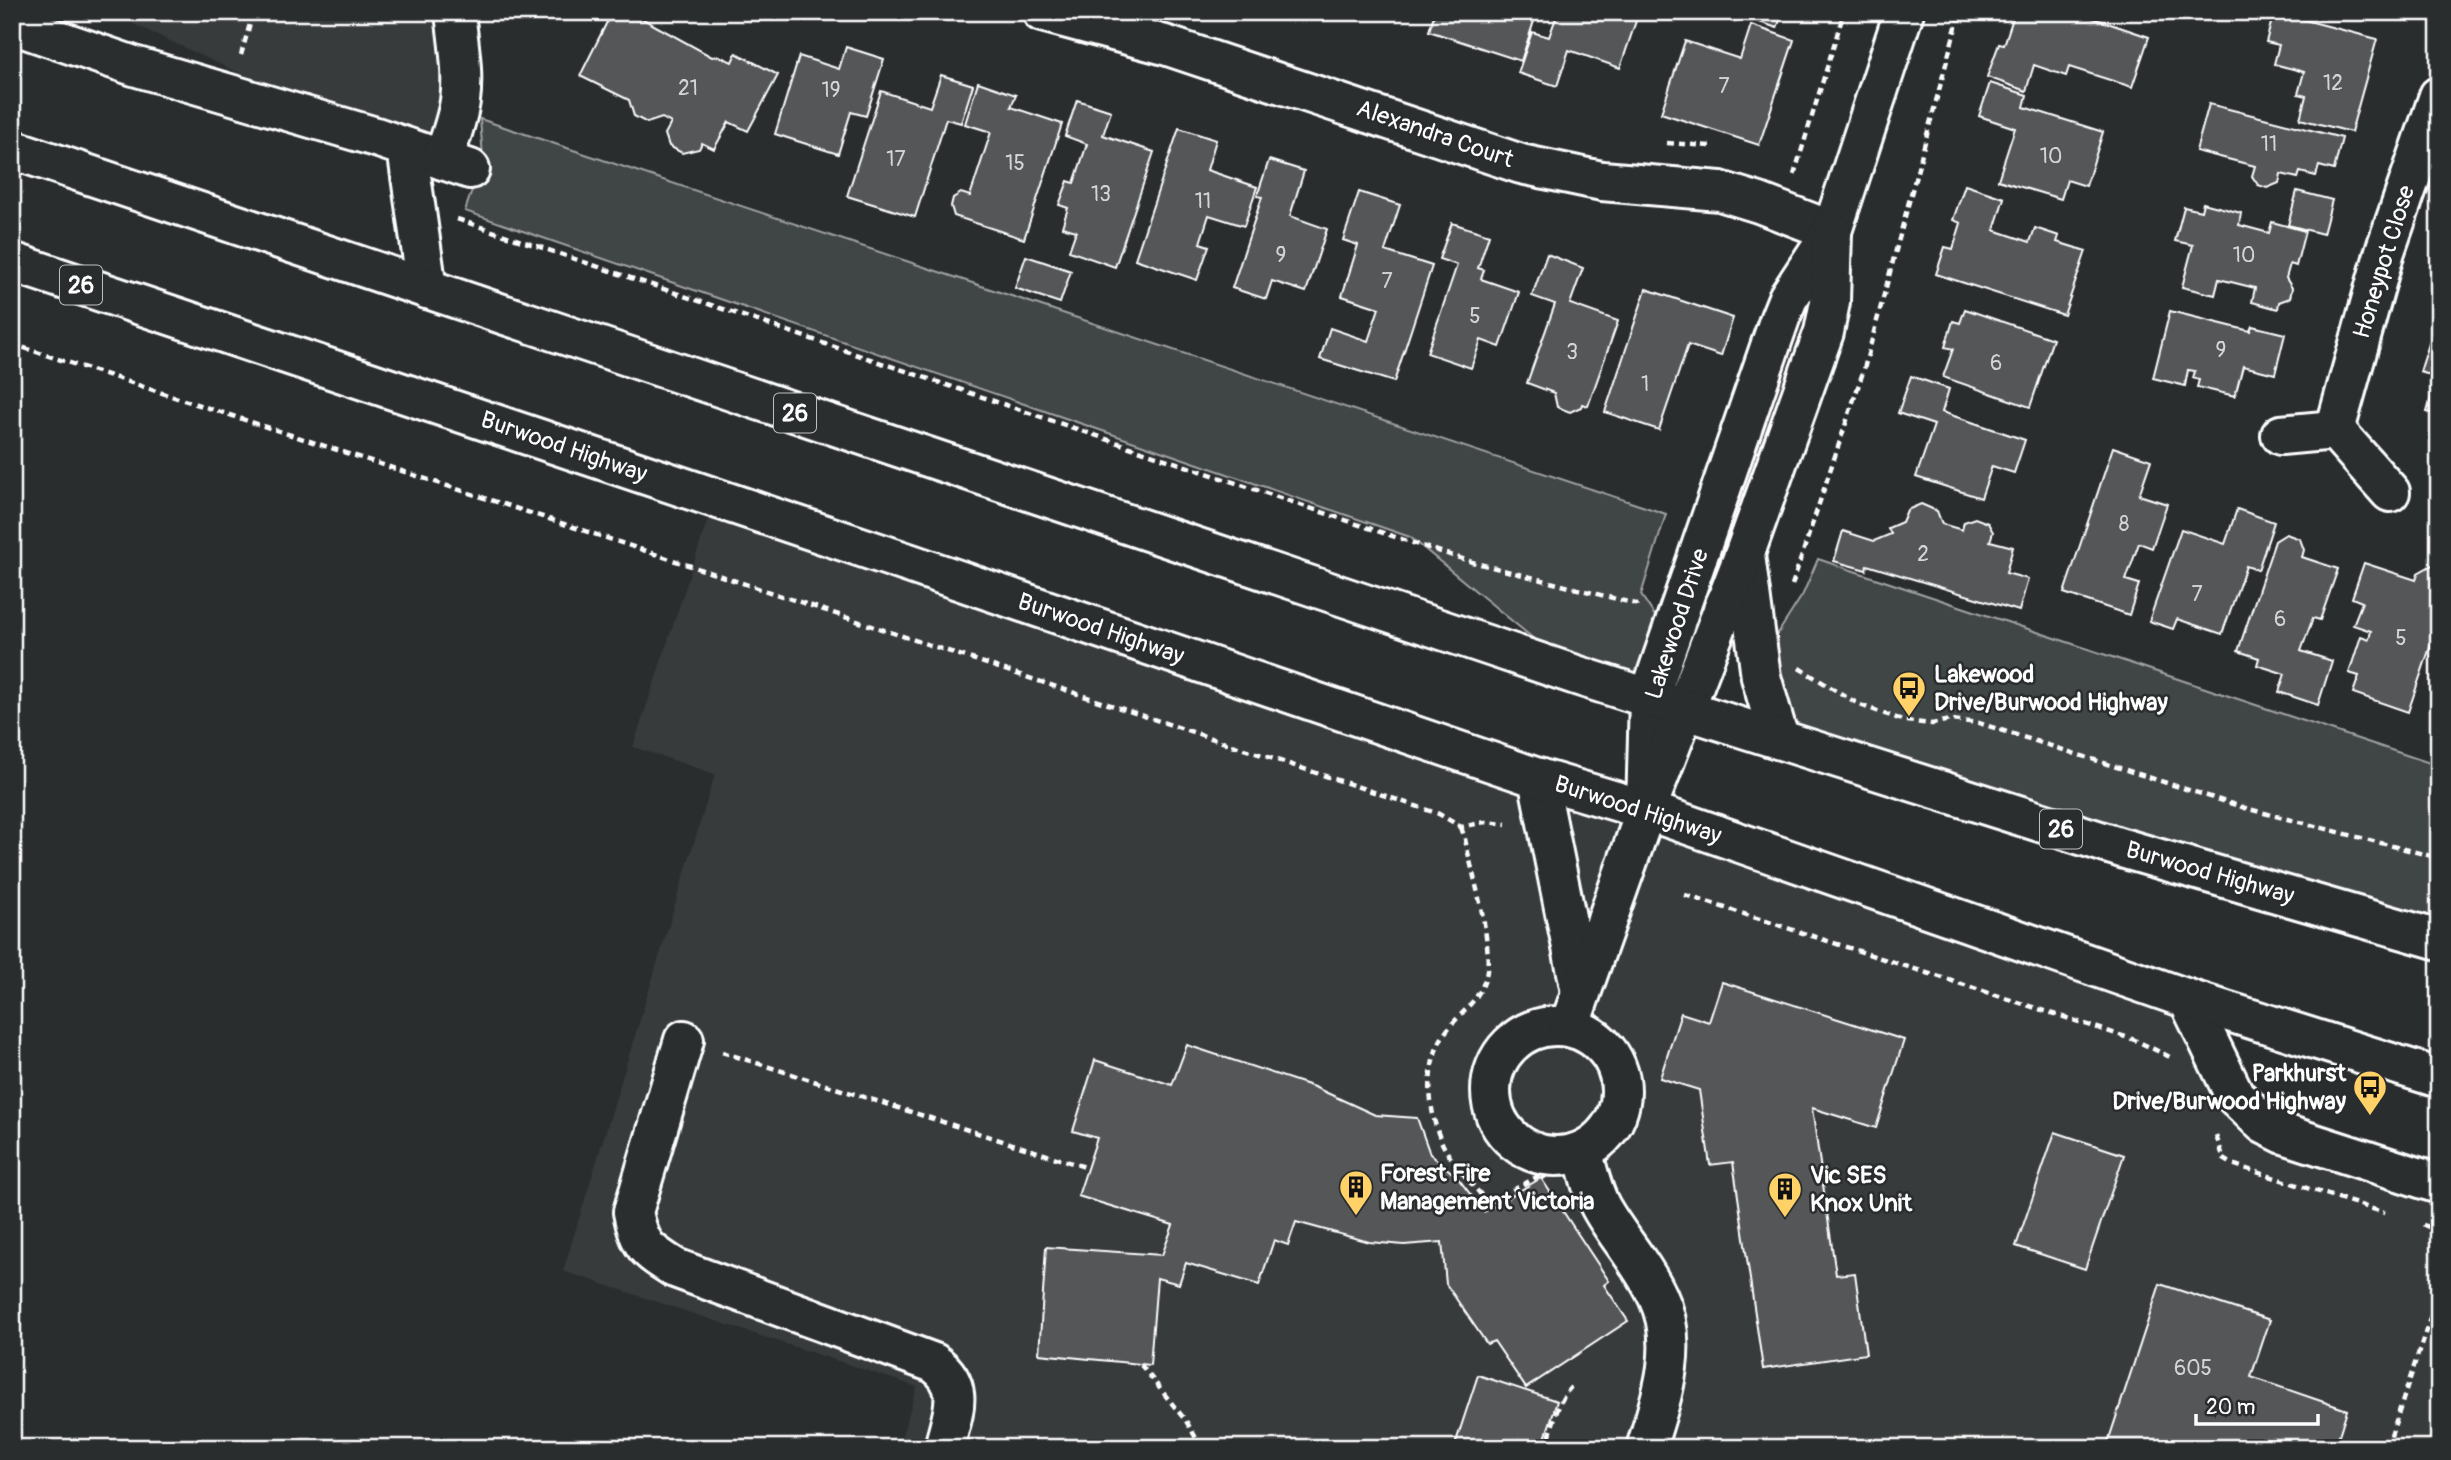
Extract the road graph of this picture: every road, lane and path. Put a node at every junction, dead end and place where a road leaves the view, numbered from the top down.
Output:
1 (456, 12) edge
2 (1042, 12) edge
3 (1844, 12) edge
4 (1904, 12) edge
5 (1960, 12) edge
6 (252, 17) dead end
7 (12, 25) edge
8 (241, 55) dead end
9 (2439, 96) edge
10 (1658, 142) dead end
11 (1714, 147) dead end
12 (407, 148) junction
13 (12, 149) edge
14 (454, 164) junction
15 (1783, 167) dead end
16 (1795, 170) junction
17 (1791, 182) dead end
18 (1832, 231) junction
19 (12, 262) edge
20 (427, 289) junction
21 (12, 344) edge
22 (2335, 430) junction
23 (2281, 435) dead end
24 (2390, 492) dead end
25 (1745, 553) junction
26 (1790, 592) dead end
27 (1639, 613) dead end
28 (1791, 666) dead end
29 (1649, 698) junction
30 (1685, 709) junction
31 (1779, 738) junction
32 (1538, 778) junction
33 (1646, 810) junction
34 (1517, 826) dead end
35 (1461, 827) junction
36 (2439, 858) edge
37 (1685, 895) dead end
38 (2439, 940) edge
39 (1581, 992) junction
40 (2188, 999) junction
41 (1569, 1027) junction
42 (684, 1040) joint
43 (2174, 1061) dead end
44 (2439, 1078) edge
45 (2213, 1128) dead end
46 (1581, 1151) junction
47 (1088, 1168) dead end
48 (2439, 1184) edge
49 (1549, 1186) dead end
50 (1489, 1205) junction
51 (1481, 1208) dead end
52 (2387, 1213) dead end
53 (2413, 1222) dead end
54 (2439, 1230) edge
55 (2439, 1291) edge
56 (1141, 1365) dead end
57 (1572, 1387) dead end
58 (944, 1448) edge
59 (1202, 1448) edge
60 (1546, 1448) edge
61 (1647, 1448) edge
62 (2387, 1448) edge

1 - 14 main road
2 - 18 main road, Alexandra Court
3 - 16 path
4 - 18 main road, Lakewood Drive
5 - 26 path
6 - 8 path
7 - 12 main road
9 - 22 main road, Honeypot Close
10 - 11 path
12 - 14 main road
12 - 20 main road
13 - 20 main road, Burwood Highway / 26
14 - 27 path
15 - 16 path
16 - 17 path
18 - 25 main road, Lakewood Drive
18 - 29 main road, Lakewood Drive
19 - 32 main road, Burwood Highway / 26
20 - 29 main road, Burwood Highway / 26
21 - 35 path
22 - 23 main road
22 - 24 main road
25 - 30 main road, Lakewood Drive
25 - 31 main road, Lakewood Drive
28 - 36 path
29 - 30 main road, Burwood Highway / 26
29 - 33 main road, Lakewood Drive
30 - 31 main road, Burwood Highway / 26
30 - 33 main road, Lakewood Drive
31 - 38 main road, Burwood Highway / 26
32 - 33 main road, Burwood Highway / 26
32 - 39 main road
33 - 39 main road
33 - 40 main road, Burwood Highway / 26
34 - 35 path
35 - 50 path
37 - 43 path
39 - 41 main road
40 - 44 main road, Burwood Highway / 26
40 - 48 main road
41 - 46 main road
41 - 46 main road
42 - 47 path
42 - 58 main road
45 - 52 path
46 - 61 main road
49 - 50 path
50 - 51 path
53 - 54 path
55 - 62 path
56 - 59 path
57 - 60 path

